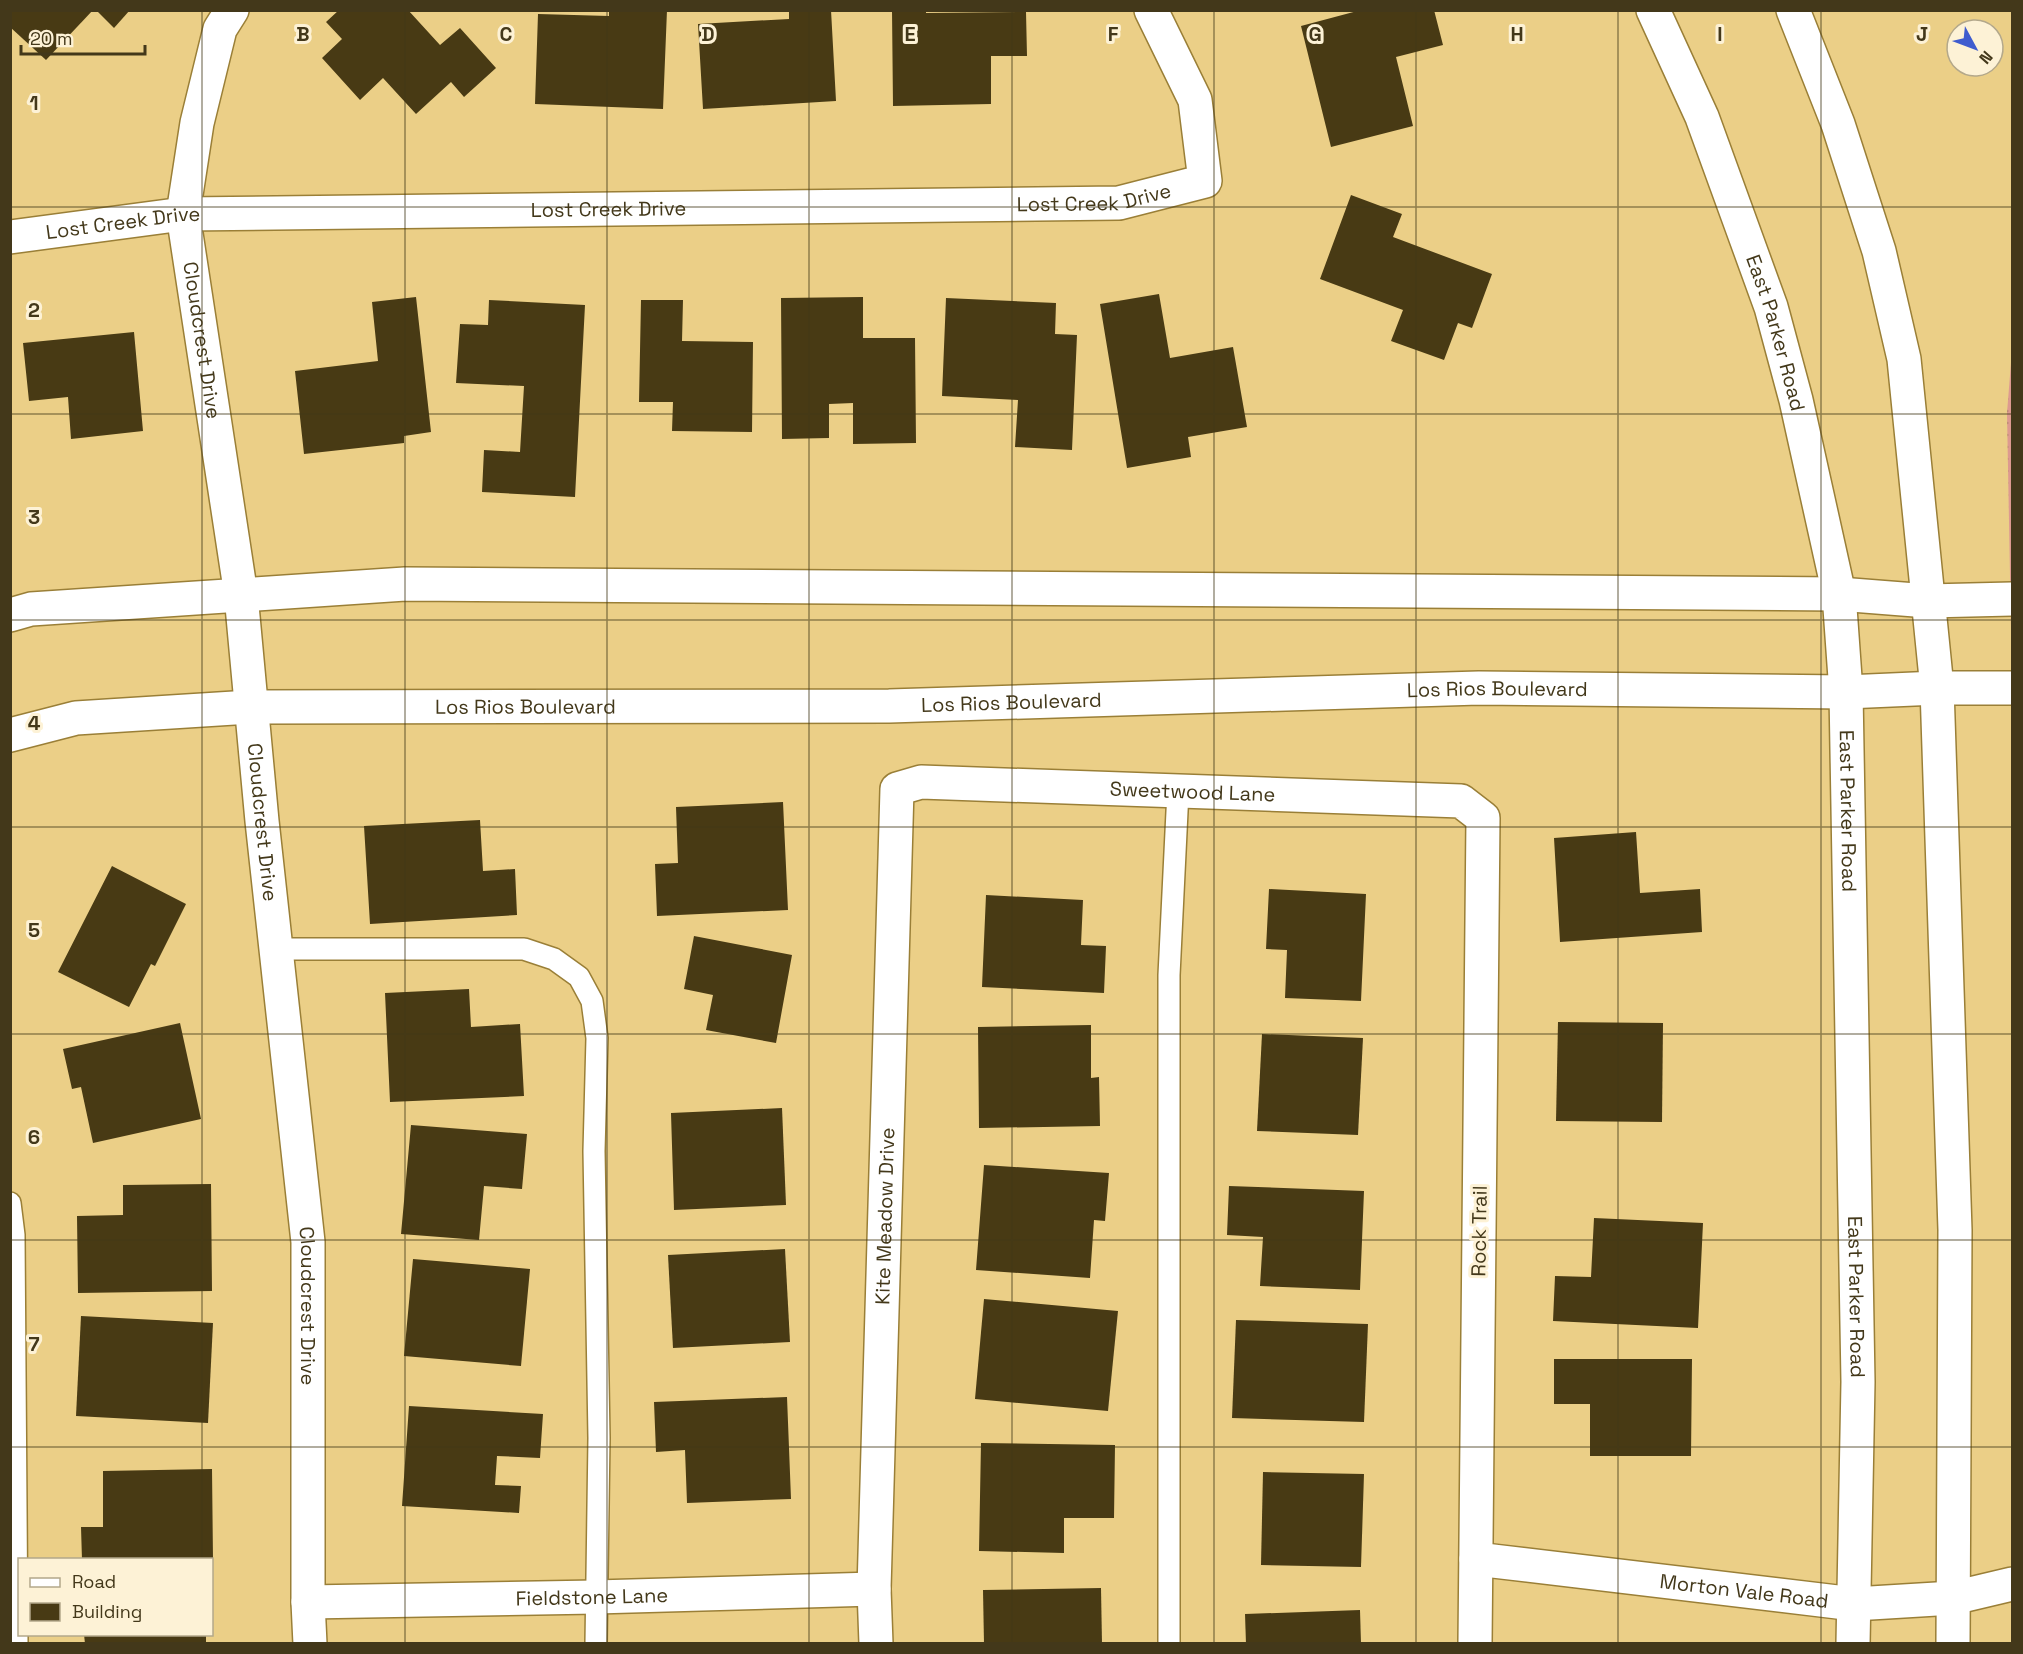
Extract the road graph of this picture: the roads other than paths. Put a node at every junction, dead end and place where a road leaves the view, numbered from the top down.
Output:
1 (232, 10) edge
2 (1150, 10) edge
3 (1653, 10) edge
4 (1793, 10) edge
5 (183, 214) junction
6 (10, 237) edge
7 (1839, 594) junction
8 (241, 595) junction
9 (2013, 599) edge
10 (1928, 601) junction
11 (10, 615) edge
12 (1937, 688) junction
13 (2013, 688) edge
14 (1846, 692) junction
15 (250, 707) junction
16 (10, 735) edge
17 (897, 789) joint
18 (1178, 791) junction
19 (1482, 818) joint
20 (276, 949) junction
21 (10, 1203) edge
22 (1476, 1559) junction
23 (2013, 1584) edge
24 (874, 1589) junction
25 (596, 1597) junction
26 (1953, 1598) junction
27 (308, 1602) junction
28 (1854, 1604) junction
29 (17, 1644) edge
30 (310, 1644) edge
31 (596, 1644) edge
32 (876, 1644) edge
33 (1169, 1644) edge
34 (1474, 1644) edge
35 (1853, 1644) edge
36 (1953, 1644) edge

1 - 5 main road, Cloudcrest Drive
2 - 5 main road, Lost Creek Drive
3 - 7 main road, East Parker Road
4 - 10 main road
5 - 6 main road, Lost Creek Drive
5 - 8 main road, Cloudcrest Drive
7 - 8 main road
7 - 10 main road
7 - 14 main road, East Parker Road
8 - 11 main road
8 - 15 main road, Cloudcrest Drive
9 - 10 main road
10 - 12 main road
12 - 13 main road, Los Rios Boulevard
12 - 14 main road, Los Rios Boulevard
12 - 26 main road
14 - 15 main road, Los Rios Boulevard
14 - 28 main road, East Parker Road
15 - 16 main road, Los Rios Boulevard
15 - 20 main road, Cloudcrest Drive
17 - 18 main road, Sweetwood Lane
17 - 24 main road, Kite Meadow Drive
18 - 19 main road, Sweetwood Lane
18 - 33 lane
19 - 22 main road, Rock Trail
20 - 25 lane
20 - 27 main road, Cloudcrest Drive
21 - 29 lane
22 - 28 main road, Morton Vale Road
22 - 34 main road, Rock Trail
23 - 26 main road, Morton Vale Road
24 - 25 main road, Fieldstone Lane
24 - 32 main road, Kite Meadow Drive
25 - 27 main road, Fieldstone Lane
25 - 31 lane
26 - 28 main road, Morton Vale Road
26 - 36 main road
27 - 30 main road, Cloudcrest Drive
28 - 35 main road, East Parker Road

